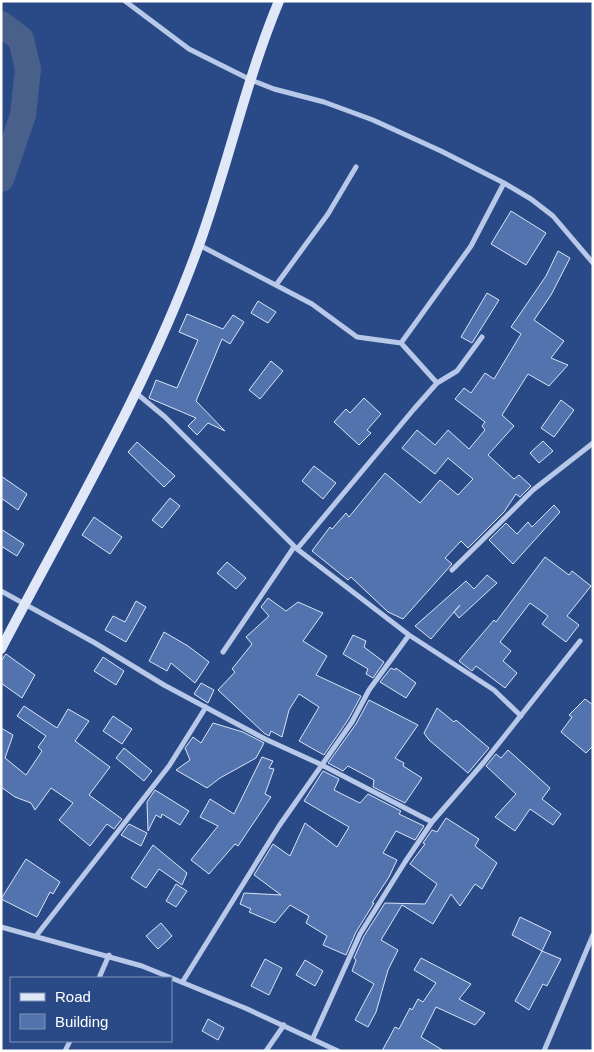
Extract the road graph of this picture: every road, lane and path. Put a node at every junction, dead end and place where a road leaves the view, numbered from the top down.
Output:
1 (125, 1) edge
2 (279, 1) edge
3 (251, 80) junction
4 (356, 167) dead end
5 (504, 183) junction
6 (199, 245) junction
7 (593, 262) edge
8 (276, 285) junction
9 (482, 337) dead end
10 (401, 343) junction
11 (437, 383) junction
12 (135, 392) junction
13 (593, 443) edge
14 (295, 548) junction
15 (452, 570) dead end
16 (1, 591) edge
17 (25, 604) junction
18 (409, 634) junction
19 (580, 641) dead end
20 (1, 649) edge
21 (223, 652) dead end
22 (206, 707) junction
23 (521, 716) junction
24 (320, 764) junction
25 (432, 822) junction
26 (1, 927) edge
27 (593, 935) edge
28 (36, 936) junction
29 (109, 955) junction
30 (99, 977) edge
31 (172, 977) edge
32 (172, 977) edge
33 (183, 981) junction
34 (284, 1026) junction
35 (313, 1038) junction
36 (266, 1051) edge
37 (338, 1051) edge
38 (544, 1051) edge

1 - 3 street
2 - 3 street
3 - 5 street
3 - 6 street
4 - 8 street
5 - 7 street
5 - 10 street
6 - 8 street
6 - 12 street
8 - 10 street
9 - 11 street
10 - 11 street
11 - 14 street
12 - 14 street
12 - 17 street
13 - 15 street
14 - 18 street
14 - 21 street
16 - 17 street
17 - 20 street
17 - 22 street
18 - 23 street
18 - 24 street
19 - 23 street
22 - 24 street
22 - 28 street
23 - 25 street
24 - 25 street
24 - 33 street
25 - 35 street
26 - 28 street
27 - 38 street
28 - 29 street
29 - 30 street
29 - 32 street
31 - 33 street
33 - 34 street
34 - 35 street
34 - 36 street
35 - 37 street

